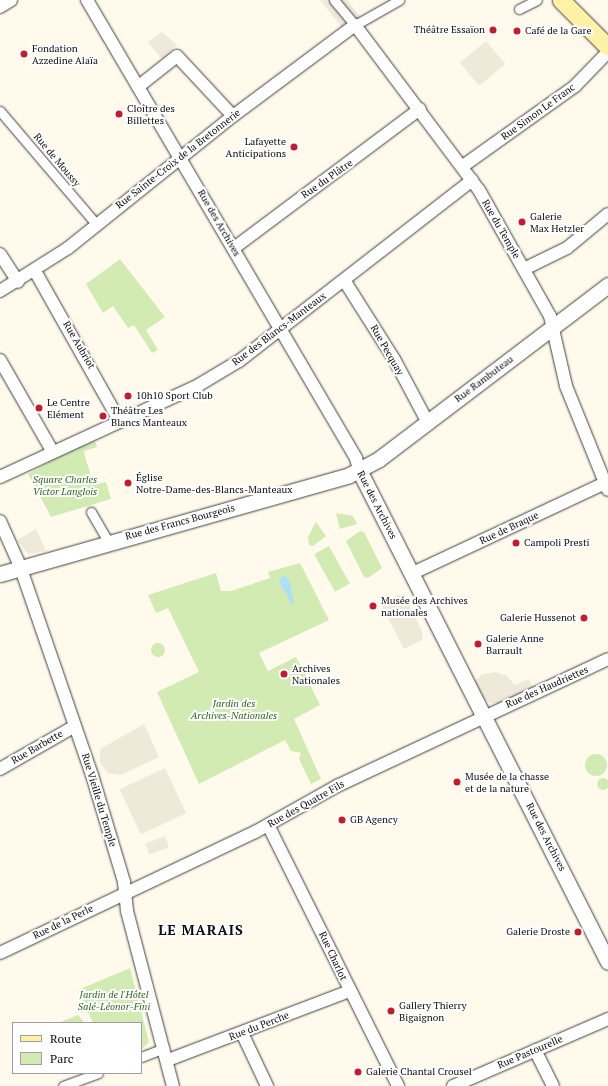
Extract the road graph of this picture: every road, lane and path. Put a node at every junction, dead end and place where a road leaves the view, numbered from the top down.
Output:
1 (11, 0) edge
2 (87, 0) edge
3 (334, 0) edge
4 (400, 0) edge
5 (537, 0) edge
6 (561, 0) edge
7 (0, 6) edge
8 (519, 9) dead end
9 (355, 26) junction
10 (608, 47) edge
11 (608, 52) edge
12 (139, 86) junction
13 (420, 109) junction
14 (0, 111) edge
15 (233, 116) junction
16 (180, 157) junction
17 (463, 166) junction
18 (472, 180) junction
19 (608, 214) edge
20 (97, 225) junction
21 (234, 248) junction
22 (0, 254) edge
23 (524, 269) junction
24 (35, 271) junction
25 (344, 280) junction
26 (18, 282) junction
27 (608, 285) edge
28 (0, 291) edge
29 (554, 324) junction
30 (280, 328) junction
31 (0, 360) edge
32 (427, 421) junction
33 (120, 422) junction
34 (53, 452) junction
35 (359, 470) junction
36 (0, 477) edge
37 (606, 487) edge
38 (91, 512) dead end
39 (0, 521) edge
40 (108, 542) junction
41 (20, 566) junction
42 (413, 573) junction
43 (0, 574) edge
44 (608, 659) edge
45 (485, 715) junction
46 (75, 726) junction
47 (0, 769) edge
48 (268, 825) junction
49 (126, 892) junction
50 (0, 953) edge
51 (608, 962) edge
52 (350, 991) junction
53 (608, 1019) edge
54 (242, 1033) junction
55 (164, 1048) junction
56 (535, 1050) junction
57 (142, 1057) edge
58 (168, 1060) junction
59 (95, 1074) edge
60 (63, 1086) edge
61 (173, 1086) edge
62 (268, 1086) edge
63 (398, 1086) edge
64 (453, 1086) edge
65 (553, 1086) edge

1 - 7 street
2 - 12 street, Rue des Archives
3 - 9 street, Rue du Temple
4 - 9 street
5 - 8 street
6 - 10 main road
9 - 13 street, Rue du Temple
9 - 15 street, Rue Sainte-Croix de la Bretonnerie
11 - 17 street, Rue Simon Le Franc
12 - 15 street
12 - 16 street, Rue des Archives
13 - 17 street, Rue du Temple
13 - 21 street, Rue du Plâtre
14 - 20 street, Rue de Moussy
15 - 16 street, Rue Sainte-Croix de la Bretonnerie
16 - 20 street, Rue Sainte-Croix de la Bretonnerie
16 - 21 street, Rue des Archives
17 - 18 street, Rue du Temple
18 - 23 street, Rue du Temple
18 - 25 street, Rue des Blancs-Manteaux
19 - 23 street
20 - 24 street, Rue Sainte-Croix de la Bretonnerie
21 - 30 street, Rue des Archives
22 - 26 street
23 - 29 street, Rue du Temple
24 - 26 street, Rue Sainte-Croix de la Bretonnerie
24 - 33 street, Rue Aubriot
25 - 30 street, Rue des Blancs-Manteaux
25 - 32 street, Rue Pecquay
26 - 28 street, Rue Sainte-Croix de la Bretonnerie
27 - 29 street, Rue Rambuteau
29 - 32 street, Rue Rambuteau
29 - 37 street, Rue du Temple
30 - 33 street, Rue des Blancs-Manteaux
30 - 35 street, Rue des Archives
31 - 34 street
32 - 35 street, Rue Rambuteau
33 - 34 street, Rue des Blancs-Manteaux
34 - 36 street, Rue des Blancs-Manteaux
35 - 40 street, Rue des Francs Bourgeois
35 - 42 street, Rue des Archives
37 - 42 street, Rue de Braque
38 - 40 street
39 - 41 street, Rue Vieille du Temple
40 - 41 street, Rue des Francs Bourgeois
41 - 43 street, Rue des Francs Bourgeois
41 - 46 street, Rue Vieille du Temple
42 - 45 street, Rue des Archives
44 - 45 street, Rue des Haudriettes
45 - 48 street, Rue des Quatre Fils
45 - 51 street, Rue des Archives
46 - 47 street, Rue Barbette
46 - 49 street, Rue Vieille du Temple
48 - 49 street, Rue des Quatre Fils
48 - 52 street, Rue Charlot
49 - 50 street, Rue de la Perle
49 - 55 street, Rue Vieille du Temple
52 - 54 street, Rue du Perche
52 - 63 street, Rue Charlot
53 - 56 street, Rue Pastourelle
54 - 58 street, Rue du Perche
54 - 62 street
55 - 57 street
55 - 58 street, Rue Vieille du Temple
56 - 64 street, Rue Pastourelle
56 - 65 street
58 - 61 street, Rue Vieille du Temple
59 - 60 street

